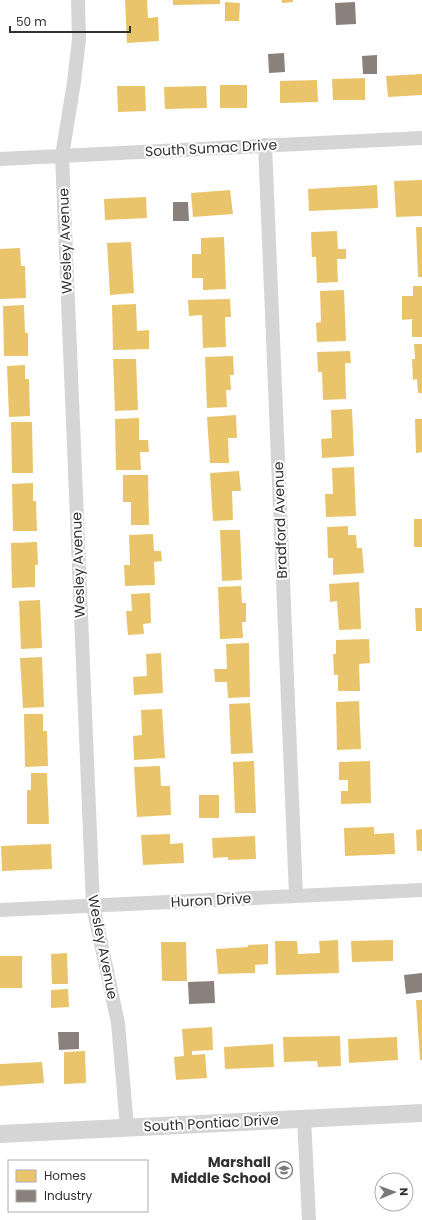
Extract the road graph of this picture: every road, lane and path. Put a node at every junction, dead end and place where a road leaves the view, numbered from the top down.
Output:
1 (78, 0) edge
2 (422, 138) edge
3 (265, 145) junction
4 (62, 156) junction
5 (0, 159) edge
6 (422, 890) edge
7 (296, 895) junction
8 (92, 906) junction
9 (0, 910) edge
10 (422, 1113) edge
11 (304, 1118) junction
12 (127, 1127) junction
13 (0, 1134) edge
14 (309, 1220) edge

1 - 4 street, Wesley Avenue
2 - 3 street, South Sumac Drive
3 - 4 street, South Sumac Drive
3 - 7 street, Bradford Avenue
4 - 5 street, South Sumac Drive
4 - 8 street, Wesley Avenue
6 - 7 street, Huron Drive
7 - 8 street, Huron Drive
8 - 9 street, Huron Drive
8 - 12 street, Wesley Avenue
10 - 11 street, South Pontiac Drive
11 - 12 street, South Pontiac Drive
11 - 14 street
12 - 13 street, South Pontiac Drive

